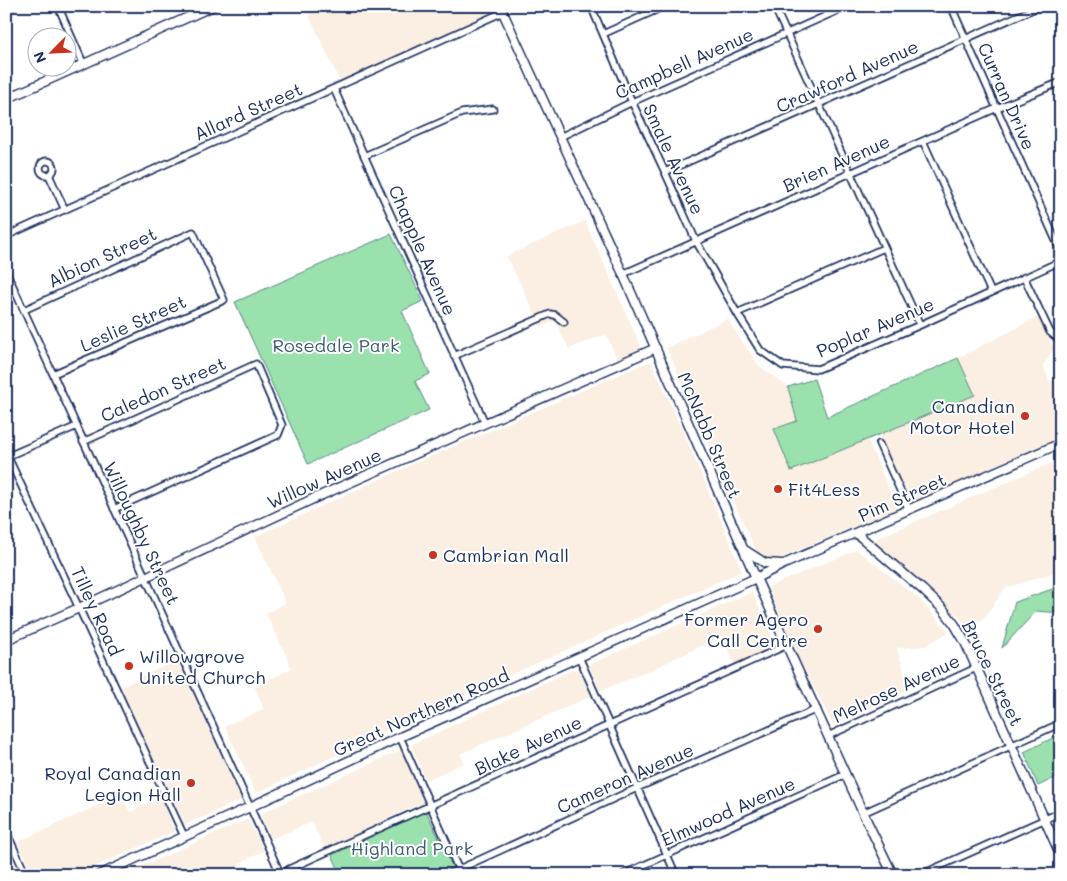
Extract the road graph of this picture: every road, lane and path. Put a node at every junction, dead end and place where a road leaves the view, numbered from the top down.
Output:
1 (13, 6) edge
2 (58, 6) edge
3 (212, 6) edge
4 (591, 6) edge
5 (665, 6) edge
6 (774, 6) edge
7 (848, 6) edge
8 (951, 6) edge
9 (1040, 6) edge
10 (501, 9) edge
11 (6, 10) edge
12 (603, 34) junction
13 (787, 34) junction
14 (965, 39) junction
15 (84, 65) junction
16 (1061, 82) edge
17 (334, 89) junction
18 (6, 99) edge
19 (632, 102) junction
20 (819, 105) junction
21 (997, 108) junction
22 (492, 109) dead end
23 (560, 137) junction
24 (923, 141) junction
25 (364, 156) junction
26 (665, 172) junction
27 (850, 172) junction
28 (49, 175) dead end
29 (65, 210) junction
30 (193, 232) joint
31 (6, 236) edge
32 (696, 242) junction
33 (884, 248) junction
34 (1061, 252) edge
35 (1061, 261) edge
36 (623, 274) junction
37 (7, 276) edge
38 (1024, 277) junction
39 (991, 292) junction
40 (24, 310) junction
41 (737, 313) junction
42 (564, 322) dead end
43 (920, 325) junction
44 (1061, 341) edge
45 (656, 348) junction
46 (454, 356) junction
47 (53, 374) junction
48 (485, 423) junction
49 (77, 426) junction
50 (83, 442) junction
51 (1061, 443) edge
52 (879, 444) dead end
53 (7, 456) edge
54 (114, 509) junction
55 (909, 510) junction
56 (856, 533) junction
57 (744, 549) junction
58 (784, 564) junction
59 (146, 577) junction
60 (756, 578) junction
61 (80, 608) junction
62 (6, 640) edge
63 (787, 645) junction
64 (578, 657) junction
65 (976, 668) junction
66 (816, 709) junction
67 (1061, 723) edge
68 (609, 724) junction
69 (828, 736) junction
70 (400, 737) junction
71 (1012, 746) junction
72 (846, 774) junction
73 (637, 788) junction
74 (431, 806) junction
75 (250, 807) junction
76 (1061, 812) edge
77 (864, 813) junction
78 (1044, 819) junction
79 (6, 831) edge
80 (184, 836) junction
81 (667, 854) junction
82 (1061, 856) edge
83 (459, 872) edge
84 (26, 875) edge
85 (99, 875) edge
86 (283, 875) edge
87 (446, 875) edge
88 (622, 875) edge
89 (676, 875) edge
90 (893, 875) edge
91 (920, 875) edge

1 - 11 street
2 - 15 street
3 - 15 main road
4 - 12 street, Smale Avenue
5 - 12 street
6 - 13 street
7 - 13 street, Campbell Avenue
8 - 14 street, Curran Drive
9 - 14 street, Crawford Avenue
10 - 17 street, Allard Street
10 - 23 main road, McNabb Street
12 - 19 street, Smale Avenue
13 - 19 street, Campbell Avenue
13 - 20 street
14 - 20 street, Crawford Avenue
14 - 21 street, Curran Drive
15 - 18 main road
16 - 21 street, Brien Avenue
17 - 25 street, Chapple Avenue
17 - 29 street, Allard Street
19 - 23 street, Campbell Avenue
19 - 26 street, Smale Avenue
20 - 26 street, Crawford Avenue
20 - 27 street
21 - 24 street, Brien Avenue
21 - 34 street, Curran Drive
22 - 25 street
23 - 36 main road, McNabb Street
24 - 27 street, Brien Avenue
24 - 39 street
25 - 46 street, Chapple Avenue
26 - 32 street, Smale Avenue
27 - 32 street, Brien Avenue
27 - 33 street
28 - 29 street
29 - 31 street, Allard Street
30 - 40 street, Albion Street
30 - 47 street, Leslie Street
32 - 36 street, Brien Avenue
32 - 41 street, Poplar Avenue
33 - 41 street
33 - 43 street
35 - 38 street, Poplar Avenue
36 - 45 main road, McNabb Street
37 - 40 street, Willoughby Street
38 - 39 street, Poplar Avenue
38 - 44 street
39 - 43 street, Poplar Avenue
40 - 47 street, Willoughby Street
41 - 43 street, Poplar Avenue
42 - 46 street
45 - 48 main road, Willow Avenue
45 - 57 main road, McNabb Street
46 - 48 street, Chapple Avenue
47 - 49 street, Willoughby Street
48 - 59 main road, Willow Avenue
49 - 50 street, Willoughby Street
49 - 53 street
50 - 54 street, Willoughby Street
50 - 54 street, Caledon Street
51 - 55 main road, Pim Street
52 - 55 street
53 - 61 street, Tilley Road
54 - 59 street, Willoughby Street
55 - 56 main road, Pim Street
56 - 58 main road, Pim Street
56 - 65 main road, Bruce Street
57 - 58 main road
57 - 60 main road, McNabb Street
58 - 60 main road, Pim Street
59 - 61 main road, Willow Avenue
59 - 75 street, Willoughby Street
60 - 63 main road, McNabb Street
60 - 64 main road, Great Northern Road
61 - 62 main road, Willow Avenue
61 - 80 street, Tilley Road
63 - 66 main road, McNabb Street
63 - 68 street, Blake Avenue
64 - 68 street
64 - 70 main road, Great Northern Road
65 - 69 street, Melrose Avenue
65 - 71 main road, Bruce Street
66 - 69 main road, McNabb Street
66 - 73 street, Cameron Avenue
67 - 71 street
68 - 73 street
68 - 74 street, Blake Avenue
69 - 72 main road, McNabb Street
70 - 74 street
70 - 75 main road, Great Northern Road
71 - 77 street
71 - 78 main road, Bruce Street
72 - 77 main road, McNabb Street
72 - 81 street, Elmwood Avenue
73 - 81 street
73 - 83 street, Cameron Avenue
74 - 83 street
74 - 86 street, Blake Avenue
75 - 80 main road, Great Northern Road
75 - 86 street, Willoughby Street
76 - 78 street
77 - 90 main road, McNabb Street
78 - 82 main road, Bruce Street
78 - 91 street
79 - 84 street
80 - 85 main road, Great Northern Road
81 - 88 street, Elmwood Avenue
81 - 89 street
83 - 87 street, Cameron Avenue

